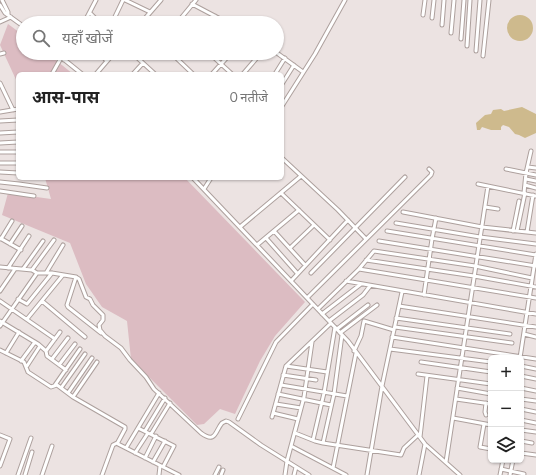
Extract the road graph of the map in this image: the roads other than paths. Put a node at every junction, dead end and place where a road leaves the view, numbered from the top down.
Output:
1 (2, 0) edge
2 (96, 0) edge
3 (124, 0) edge
4 (161, 0) edge
5 (196, 0) edge
6 (345, 0) edge
7 (425, 0) edge
8 (434, 0) edge
9 (444, 0) edge
10 (454, 0) edge
11 (464, 0) edge
12 (470, 0) edge
13 (480, 0) edge
14 (489, 0) edge
15 (192, 4) junction
16 (0, 5) edge
17 (150, 12) junction
18 (90, 13) junction
19 (424, 15) dead end
20 (9, 16) junction
21 (88, 16) edge
22 (93, 16) edge
23 (116, 16) edge
24 (147, 16) edge
25 (183, 16) edge
26 (215, 16) edge
27 (432, 18) dead end
28 (16, 21) edge
29 (0, 22) edge
30 (442, 25) dead end
31 (451, 33) dead end
32 (461, 39) dead end
33 (466, 46) dead end
34 (476, 51) dead end
35 (4, 53) dead end
36 (0, 54) edge
37 (483, 56) dead end
38 (285, 58) edge
39 (62, 60) edge
40 (64, 60) edge
41 (140, 60) edge
42 (179, 60) edge
43 (217, 60) edge
44 (225, 60) edge
45 (255, 60) edge
46 (284, 60) edge
47 (107, 61) edge
48 (143, 63) junction
49 (221, 64) junction
50 (294, 65) junction
51 (189, 70) edge
52 (53, 72) edge
53 (79, 72) edge
54 (98, 72) edge
55 (135, 72) edge
56 (153, 72) edge
57 (214, 72) edge
58 (230, 72) edge
59 (245, 72) edge
60 (276, 72) edge
61 (303, 72) junction
62 (284, 81) edge
63 (0, 83) edge
64 (284, 103) edge
65 (16, 109) edge
66 (13, 110) junction
67 (0, 112) edge
68 (16, 120) edge
69 (0, 121) edge
70 (16, 132) edge
71 (0, 133) edge
72 (16, 142) edge
73 (0, 143) edge
74 (0, 152) edge
75 (16, 152) edge
76 (536, 152) edge
77 (284, 160) edge
78 (0, 163) edge
79 (16, 163) edge
80 (528, 167) junction
81 (536, 168) edge
82 (429, 169) dead end
83 (506, 169) dead end
84 (0, 172) edge
85 (16, 173) edge
86 (526, 173) junction
87 (536, 175) edge
88 (301, 176) junction
89 (405, 177) dead end
90 (526, 179) junction
91 (195, 180) edge
92 (210, 180) edge
93 (536, 181) edge
94 (0, 182) edge
95 (478, 184) dead end
96 (488, 186) junction
97 (525, 186) junction
98 (47, 188) dead end
99 (536, 188) edge
100 (204, 189) junction
101 (0, 191) edge
102 (281, 193) junction
103 (524, 193) junction
104 (534, 195) edge
105 (34, 196) dead end
106 (519, 201) dead end
107 (485, 207) junction
108 (498, 209) dead end
109 (299, 210) junction
110 (403, 212) dead end
111 (436, 218) junction
112 (348, 220) junction
113 (12, 221) dead end
114 (396, 223) dead end
115 (314, 225) junction
116 (22, 226) dead end
117 (482, 227) junction
118 (240, 228) junction
119 (355, 228) junction
120 (434, 229) junction
121 (274, 231) junction
122 (387, 231) dead end
123 (515, 231) junction
124 (527, 232) junction
125 (536, 233) edge
126 (29, 236) dead end
127 (480, 237) junction
128 (1, 238) edge
129 (266, 238) junction
130 (366, 239) junction
131 (432, 239) junction
132 (54, 240) dead end
133 (330, 240) junction
134 (42, 241) dead end
135 (379, 241) dead end
136 (10, 244) junction
137 (536, 244) edge
138 (63, 245) dead end
139 (257, 245) junction
140 (478, 247) junction
141 (290, 248) junction
142 (431, 249) junction
143 (21, 250) junction
144 (536, 255) edge
145 (477, 257) junction
146 (366, 260) junction
147 (429, 260) junction
148 (306, 265) junction
149 (475, 266) junction
150 (535, 266) edge
151 (0, 267) edge
152 (8, 268) junction
153 (15, 268) junction
154 (23, 269) junction
155 (359, 269) junction
156 (32, 270) junction
157 (428, 270) junction
158 (37, 273) junction
159 (46, 273) junction
160 (52, 273) junction
161 (311, 273) dead end
162 (297, 274) junction
163 (64, 275) junction
164 (474, 276) junction
165 (76, 277) junction
166 (534, 277) edge
167 (290, 280) junction
168 (426, 280) junction
169 (346, 281) junction
170 (361, 284) junction
171 (370, 286) junction
172 (531, 286) junction
173 (472, 287) junction
174 (536, 287) edge
175 (0, 291) edge
176 (402, 292) junction
177 (424, 295) junction
178 (530, 296) junction
179 (308, 298) junction
180 (536, 298) edge
181 (18, 299) junction
182 (0, 301) edge
183 (42, 301) junction
184 (470, 302) junction
185 (313, 304) junction
186 (368, 305) dead end
187 (377, 305) dead end
188 (399, 306) junction
189 (11, 309) junction
190 (318, 309) junction
191 (527, 313) junction
192 (322, 314) junction
193 (536, 314) edge
194 (468, 317) junction
195 (396, 318) junction
196 (27, 319) junction
197 (1, 322) edge
198 (330, 322) junction
199 (0, 326) edge
200 (525, 326) junction
201 (466, 327) junction
202 (536, 327) edge
203 (336, 328) junction
204 (394, 328) junction
205 (19, 332) junction
206 (60, 332) dead end
207 (341, 334) junction
208 (510, 334) dead end
209 (524, 334) junction
210 (105, 336) junction
211 (85, 337) dead end
212 (392, 337) junction
213 (465, 337) junction
214 (536, 337) edge
215 (68, 338) dead end
216 (55, 339) junction
217 (35, 342) junction
218 (312, 342) junction
219 (512, 343) dead end
220 (75, 344) dead end
221 (40, 346) junction
222 (463, 347) junction
223 (80, 349) dead end
224 (390, 349) junction
225 (0, 350) edge
226 (46, 351) junction
227 (355, 352) junction
228 (6, 353) junction
229 (85, 354) dead end
230 (509, 355) edge
231 (520, 355) edge
232 (92, 358) dead end
233 (462, 358) junction
234 (524, 358) edge
235 (52, 359) junction
236 (536, 359) edge
237 (21, 361) junction
238 (97, 362) dead end
239 (421, 362) dead end
240 (488, 362) edge
241 (59, 365) junction
242 (26, 366) junction
243 (286, 366) junction
244 (524, 367) edge
245 (460, 368) junction
246 (308, 369) junction
247 (536, 369) edge
248 (66, 370) junction
249 (327, 372) junction
250 (488, 372) edge
251 (418, 374) dead end
252 (283, 375) junction
253 (427, 376) junction
254 (524, 377) edge
255 (306, 379) junction
256 (536, 379) edge
257 (316, 380) dead end
258 (458, 380) junction
259 (488, 384) edge
260 (55, 385) junction
261 (281, 385) junction
262 (382, 387) junction
263 (61, 388) junction
264 (457, 388) junction
265 (305, 389) junction
266 (524, 389) edge
267 (536, 391) edge
268 (68, 393) junction
269 (159, 393) junction
270 (324, 393) junction
271 (488, 393) edge
272 (278, 394) junction
273 (334, 394) junction
274 (73, 396) junction
275 (347, 396) junction
276 (165, 398) junction
277 (456, 399) junction
278 (524, 399) edge
279 (303, 400) junction
280 (536, 401) edge
281 (170, 403) junction
282 (276, 404) junction
283 (322, 404) junction
284 (486, 404) joint
285 (331, 405) junction
286 (301, 408) junction
287 (524, 410) edge
288 (536, 412) edge
289 (486, 415) dead end
290 (453, 418) junction
291 (238, 419) dead end
292 (298, 419) junction
293 (524, 420) edge
294 (536, 422) edge
295 (484, 424) junction
296 (488, 425) edge
297 (138, 428) junction
298 (524, 430) edge
299 (536, 432) edge
300 (148, 433) junction
301 (295, 433) junction
302 (0, 435) edge
303 (156, 436) junction
304 (419, 437) junction
305 (31, 438) dead end
306 (313, 440) junction
307 (165, 441) junction
308 (524, 442) edge
309 (118, 443) junction
310 (323, 443) junction
311 (532, 443) dead end
312 (425, 444) junction
313 (338, 445) junction
314 (52, 446) dead end
315 (291, 446) junction
316 (126, 448) junction
317 (488, 448) edge
318 (372, 450) junction
319 (32, 452) dead end
320 (136, 453) junction
321 (524, 453) edge
322 (536, 455) edge
323 (145, 458) junction
324 (287, 461) junction
325 (153, 462) junction
326 (446, 462) junction
327 (502, 463) edge
328 (512, 463) edge
329 (0, 466) edge
330 (162, 466) junction
331 (218, 467) dead end
332 (296, 467) junction
333 (333, 468) junction
334 (501, 469) junction
335 (223, 470) dead end
336 (510, 473) edge
337 (524, 474) dead end
338 (18, 475) edge
339 (25, 475) edge
340 (42, 475) edge
341 (102, 475) edge
342 (159, 475) edge
343 (171, 475) edge
344 (179, 475) edge
345 (215, 475) edge
346 (221, 475) edge
347 (285, 475) edge
348 (294, 475) edge
349 (307, 475) edge
350 (346, 475) edge
351 (367, 475) edge
352 (419, 475) edge
353 (460, 475) edge
354 (500, 475) edge

1 - 20 street
2 - 18 street
3 - 17 street
3 - 23 street
4 - 17 street
5 - 15 street
6 - 61 street
7 - 19 street
8 - 27 street
9 - 30 street
10 - 31 street
11 - 32 street
12 - 33 street
13 - 34 street
14 - 37 street
15 - 25 street
15 - 26 street
16 - 20 street
17 - 24 street
18 - 21 street
18 - 22 street
20 - 28 street
20 - 29 street
35 - 36 street
38 - 50 street
39 - 52 street
40 - 53 street
41 - 48 street
42 - 51 street
43 - 49 street
44 - 49 street
45 - 59 street
46 - 60 street
47 - 54 street
48 - 55 street
48 - 56 street
49 - 57 street
49 - 58 street
50 - 61 street
50 - 62 street
61 - 64 street
63 - 66 street
65 - 66 street
66 - 67 street
68 - 69 street
70 - 71 street
72 - 73 street
74 - 75 street
76 - 80 street
77 - 88 street
78 - 79 street
80 - 81 street
80 - 86 street
82 - 130 street
83 - 86 street
84 - 85 street
86 - 87 street
86 - 90 street
88 - 102 street
88 - 112 street
89 - 119 street
90 - 93 street
90 - 97 street
91 - 100 street
92 - 100 street
94 - 98 street
95 - 96 street
96 - 103 street
96 - 107 street
97 - 99 street
97 - 103 street
100 - 118 street
101 - 105 street
102 - 109 street
102 - 118 street
103 - 104 street
103 - 123 street
104 - 124 street
106 - 123 street
107 - 108 street
107 - 117 street
109 - 115 street
109 - 121 street
110 - 111 street
111 - 117 street
111 - 120 street
112 - 119 street
112 - 133 street
113 - 128 street
114 - 120 street
115 - 133 street
115 - 141 street
116 - 136 street
117 - 123 street
117 - 127 street
118 - 139 street
119 - 130 street
119 - 161 street
120 - 127 street
120 - 131 street
121 - 129 street
121 - 141 street
122 - 131 street
123 - 124 street
124 - 125 street
126 - 143 street
127 - 137 street
127 - 140 street
128 - 136 street
129 - 139 street
129 - 162 street
130 - 179 street
131 - 140 street
131 - 142 street
132 - 156 street
133 - 148 street
134 - 154 street
135 - 142 street
136 - 143 street
138 - 159 street
139 - 167 street
140 - 144 street
140 - 145 street
141 - 148 street
142 - 145 street
142 - 147 street
143 - 152 street
144 - 150 street
145 - 149 street
145 - 150 street
146 - 147 street
146 - 155 street
146 - 157 street
147 - 149 street
147 - 157 street
148 - 162 street
149 - 164 street
149 - 166 street
150 - 166 street
151 - 152 street
152 - 153 street
153 - 154 street
153 - 175 street
154 - 156 street
155 - 168 street
155 - 169 street
156 - 158 street
157 - 164 street
157 - 168 street
158 - 159 street
158 - 181 street
159 - 160 street
160 - 163 street
160 - 181 street
162 - 167 street
163 - 165 street
163 - 183 street
164 - 172 street
164 - 173 street
165 - 210 street
165 - 210 street
166 - 172 street
167 - 179 street
168 - 173 street
168 - 177 street
169 - 170 street
169 - 190 street
170 - 171 street
170 - 192 street
171 - 176 street
171 - 198 street
172 - 174 street
172 - 178 street
173 - 178 street
173 - 184 street
176 - 177 street
176 - 188 street
177 - 184 street
178 - 180 street
178 - 191 street
179 - 185 street
181 - 189 street
182 - 189 street
183 - 196 street
183 - 211 street
184 - 191 street
184 - 194 street
185 - 190 street
185 - 291 street
186 - 203 street
187 - 207 street
188 - 194 street
188 - 195 street
189 - 196 street
189 - 197 street
190 - 192 street
191 - 193 street
191 - 200 street
192 - 198 street
194 - 200 street
194 - 201 street
195 - 201 street
195 - 204 street
196 - 216 street
197 - 199 street
197 - 205 street
198 - 203 street
198 - 218 street
200 - 202 street
200 - 209 street
201 - 208 street
201 - 213 street
203 - 207 street
203 - 249 street
204 - 212 street
204 - 213 street
204 - 227 street
205 - 217 street
205 - 228 street
206 - 216 street
207 - 227 street
207 - 273 street
209 - 214 street
209 - 231 street
210 - 269 street
212 - 222 street
212 - 224 street
213 - 219 street
213 - 222 street
215 - 235 street
216 - 226 street
217 - 221 street
217 - 237 street
218 - 243 street
218 - 246 street
220 - 241 street
221 - 226 street
221 - 242 street
222 - 230 street
222 - 233 street
223 - 248 street
224 - 233 street
224 - 262 street
225 - 228 street
226 - 235 street
227 - 262 street
227 - 275 street
228 - 237 street
229 - 263 street
232 - 268 street
233 - 240 street
233 - 245 street
234 - 236 street
235 - 241 street
237 - 242 street
238 - 274 street
239 - 245 street
241 - 248 street
242 - 260 street
243 - 246 street
243 - 252 street
244 - 247 street
245 - 250 street
245 - 258 street
246 - 249 street
246 - 255 street
248 - 260 street
249 - 270 street
251 - 253 street
252 - 255 street
252 - 261 street
253 - 258 street
253 - 304 street
254 - 256 street
255 - 257 street
255 - 265 street
258 - 259 street
258 - 264 street
260 - 263 street
261 - 265 street
261 - 272 street
262 - 304 street
262 - 318 street
263 - 268 street
264 - 271 street
264 - 277 street
265 - 270 street
265 - 279 street
266 - 267 street
268 - 274 street
269 - 276 street
269 - 297 street
270 - 273 street
270 - 283 street
272 - 279 street
272 - 282 street
273 - 275 street
273 - 285 street
274 - 309 street
275 - 313 street
276 - 281 street
276 - 300 street
277 - 284 street
277 - 290 street
278 - 280 street
279 - 283 street
279 - 286 street
281 - 300 street
281 - 324 street
282 - 286 street
282 - 292 street
283 - 285 street
283 - 306 street
284 - 289 street
285 - 310 street
286 - 292 street
287 - 288 street
290 - 295 street
290 - 326 street
292 - 301 street
293 - 294 street
295 - 296 street
295 - 317 street
297 - 300 street
297 - 316 street
298 - 299 street
300 - 303 street
300 - 320 street
301 - 306 street
301 - 315 street
302 - 329 street
303 - 307 street
303 - 323 street
304 - 312 street
304 - 318 street
305 - 338 street
306 - 310 street
307 - 325 street
307 - 330 street
308 - 311 street
309 - 316 street
309 - 341 street
310 - 313 street
312 - 326 street
312 - 352 street
313 - 318 street
313 - 333 street
314 - 340 street
315 - 324 street
315 - 333 street
316 - 320 street
318 - 351 street
319 - 339 street
320 - 323 street
321 - 322 street
323 - 325 street
324 - 332 street
324 - 347 street
325 - 330 street
326 - 353 street
327 - 334 street
328 - 336 street
330 - 342 street
330 - 343 street
330 - 344 street
331 - 345 street
332 - 348 street
332 - 349 street
333 - 350 street
334 - 336 street
334 - 354 street
335 - 346 street
336 - 337 street

